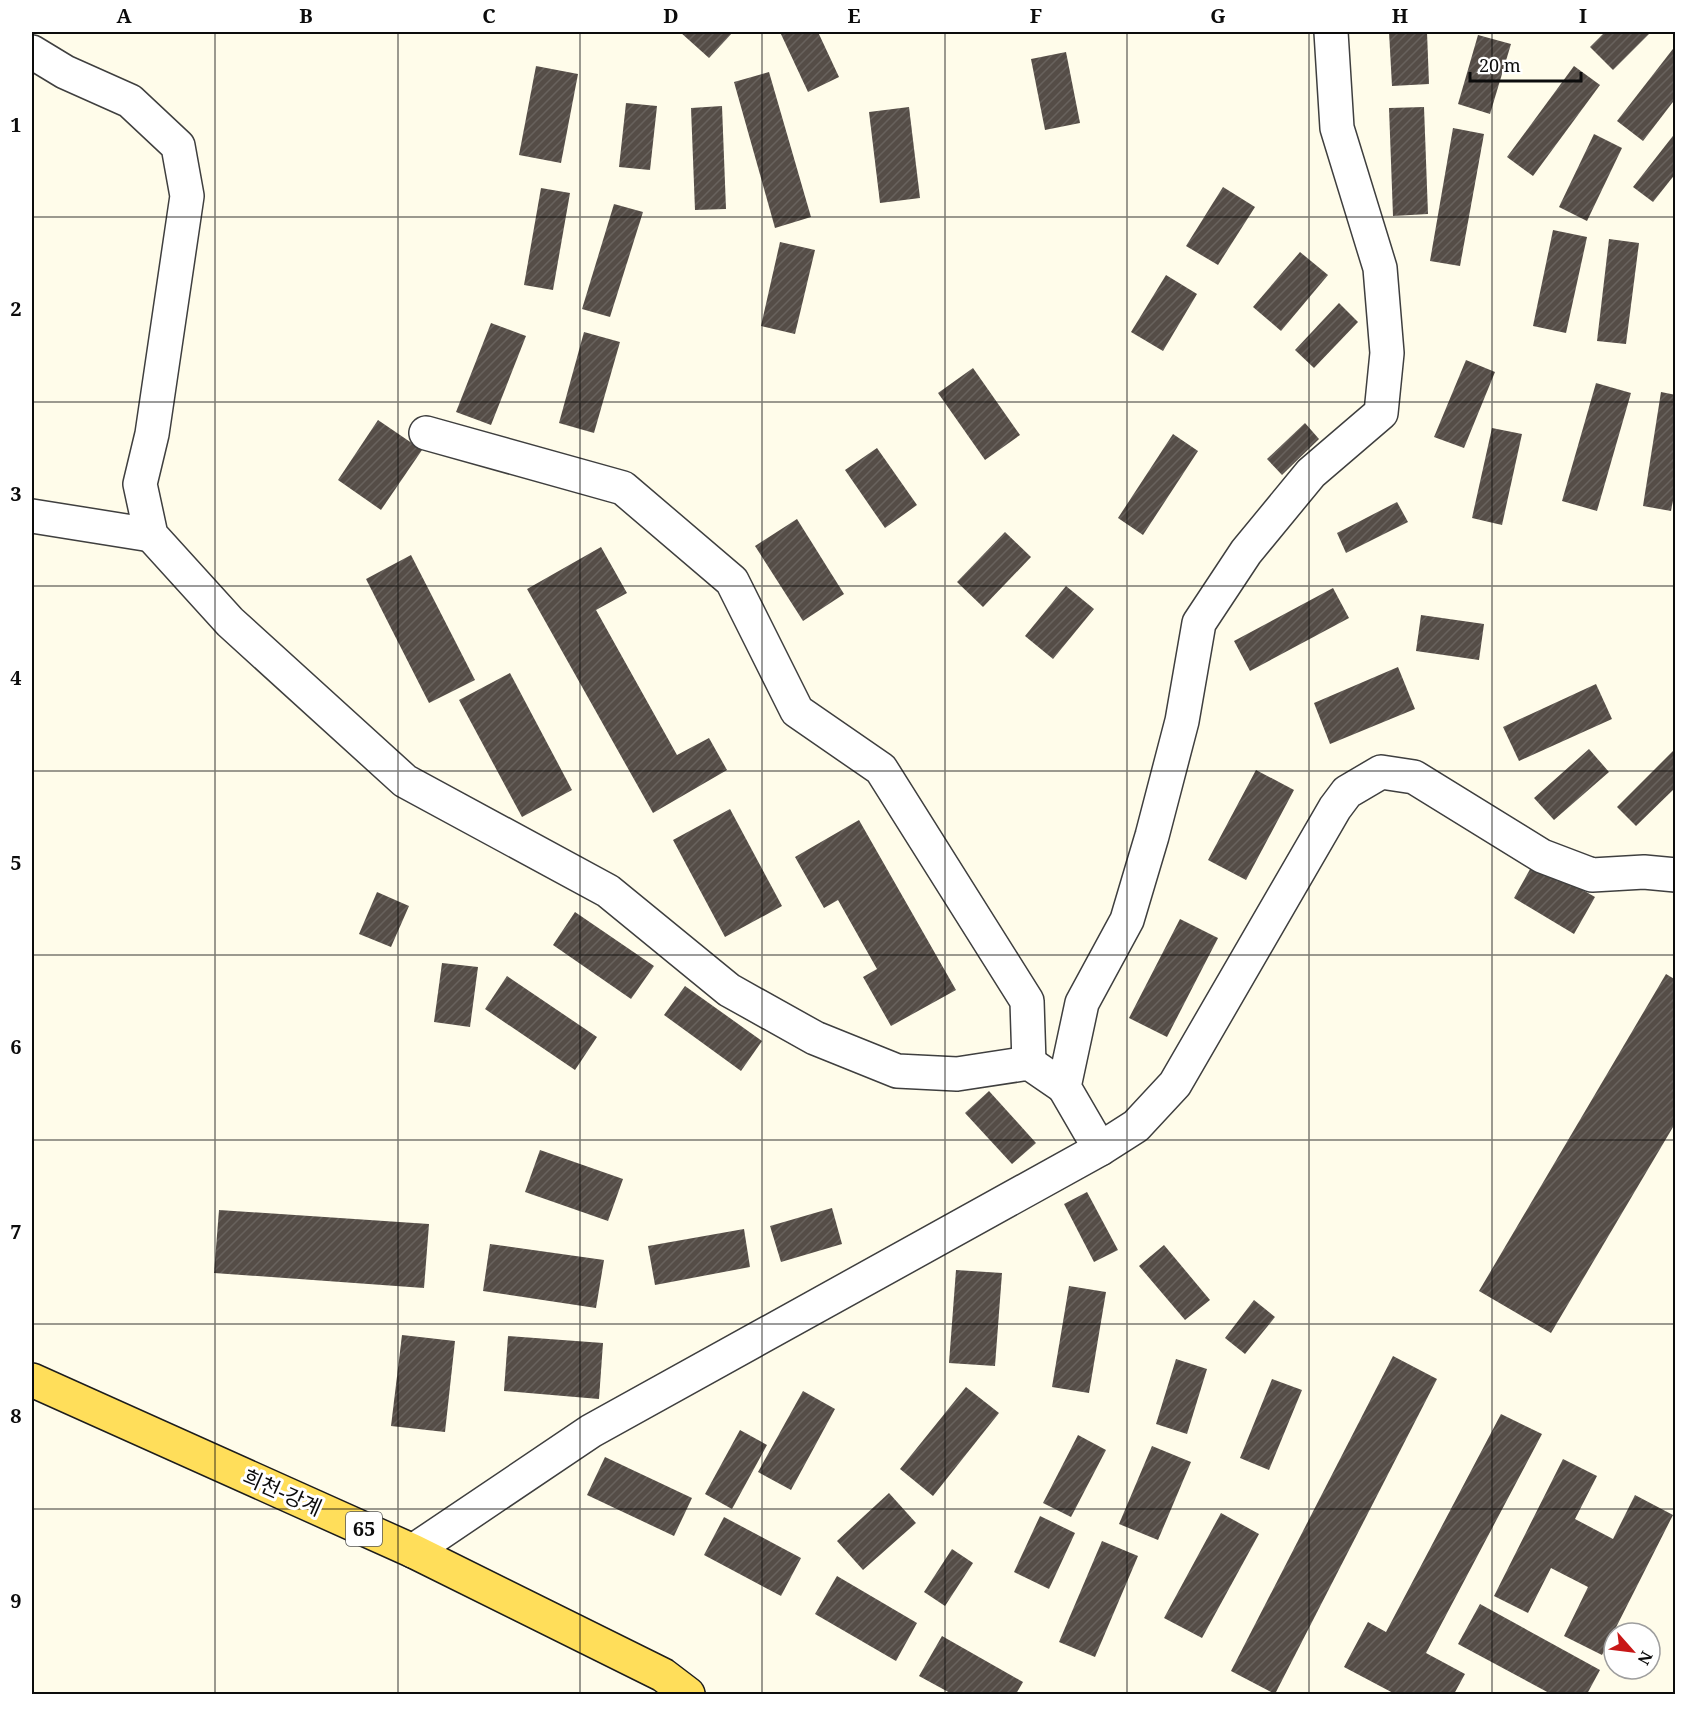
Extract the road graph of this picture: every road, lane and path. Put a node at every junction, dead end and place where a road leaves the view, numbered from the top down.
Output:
1 (1331, 32) edge
2 (32, 52) edge
3 (426, 433) dead end
4 (32, 516) edge
5 (151, 535) junction
6 (1676, 875) edge
7 (1029, 1063) junction
8 (1064, 1087) junction
9 (1100, 1149) junction
10 (32, 1380) edge
11 (413, 1551) junction
12 (688, 1695) edge

1 - 8 street
2 - 5 street
3 - 7 street
4 - 5 street
5 - 7 street
6 - 9 street
7 - 8 street
8 - 9 street
9 - 11 street
10 - 11 main road, 희천-강계 / 65
11 - 12 main road, 희천-강계 / 65

